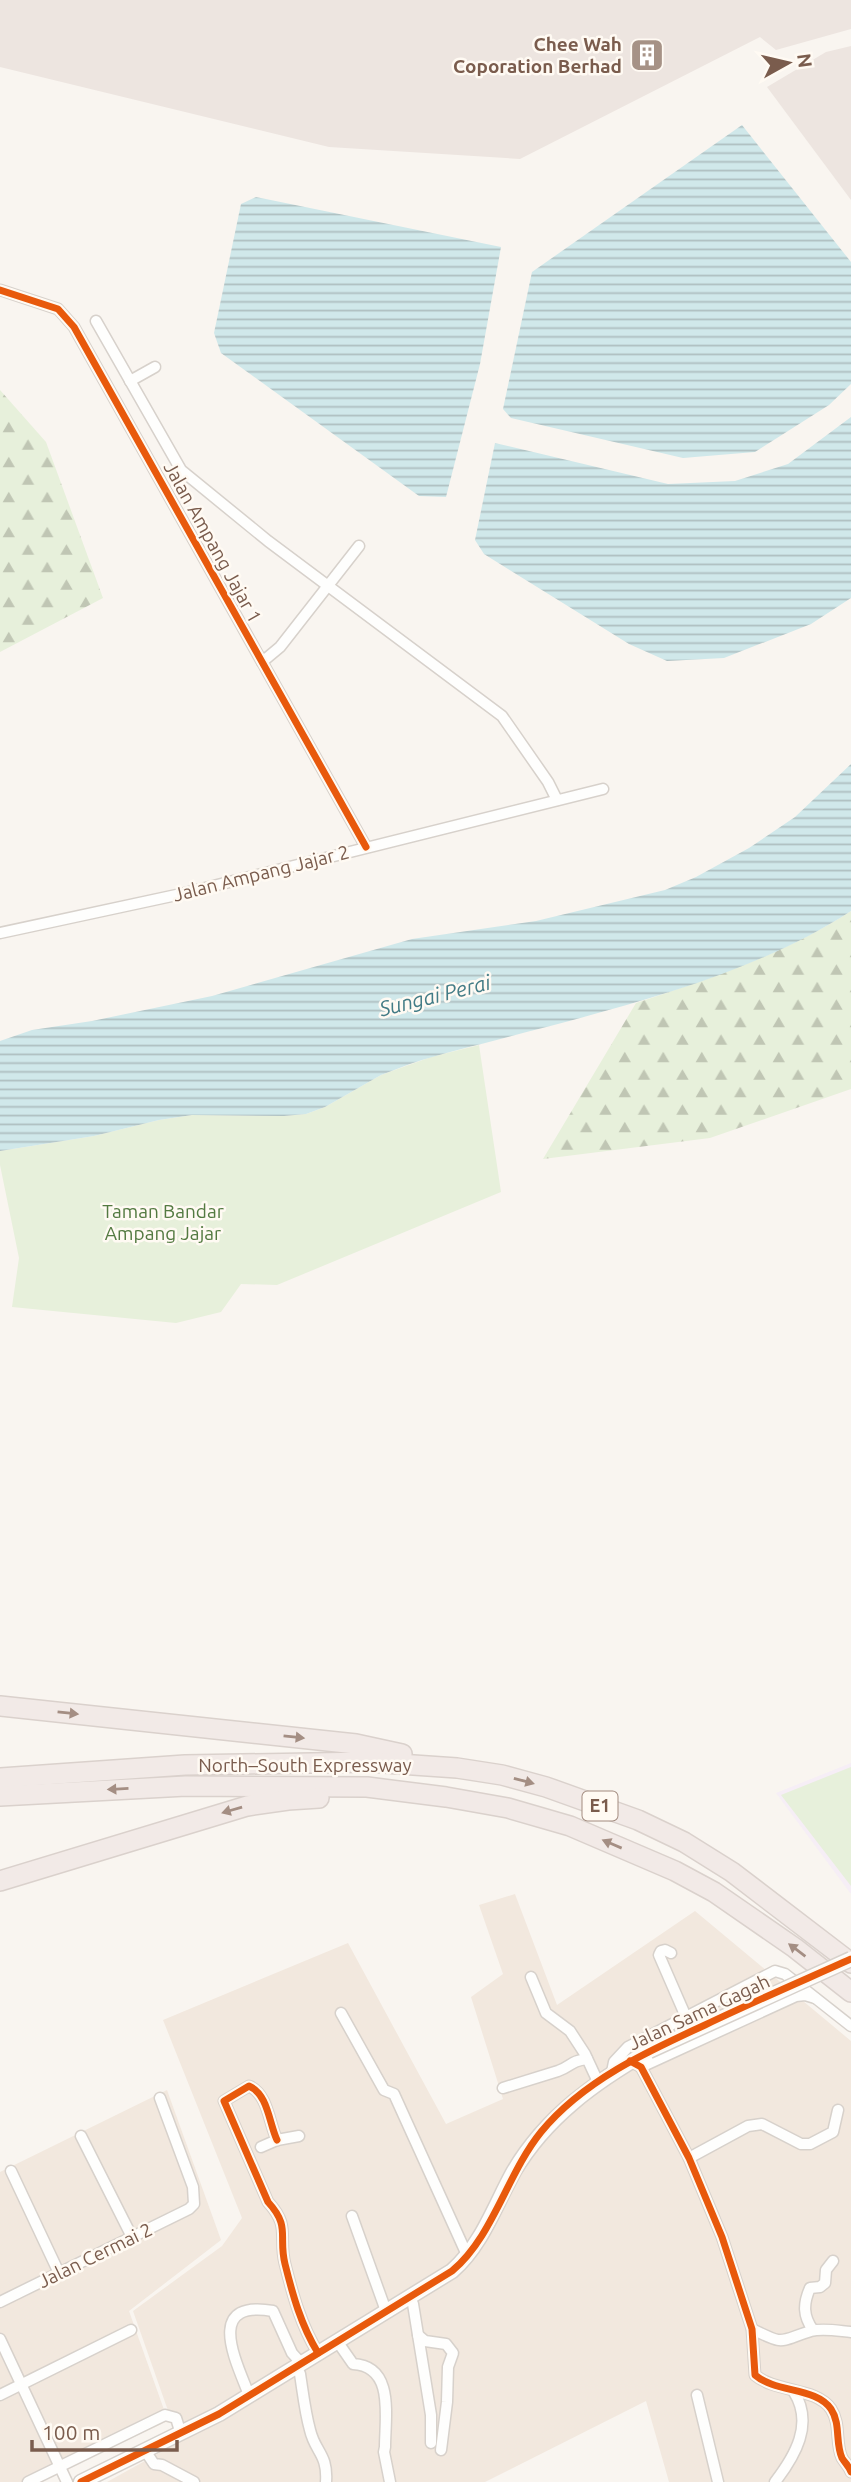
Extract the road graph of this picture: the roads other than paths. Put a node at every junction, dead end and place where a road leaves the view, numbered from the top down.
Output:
1 (0, 290) edge
2 (96, 321) dead end
3 (155, 367) dead end
4 (130, 381) junction
5 (359, 546) dead end
6 (328, 586) junction
7 (262, 662) junction
8 (603, 789) dead end
9 (557, 800) junction
10 (366, 847) junction
11 (0, 933) edge
12 (0, 1706) edge
13 (457, 1768) junction
14 (0, 1778) edge
15 (0, 1796) edge
16 (446, 1797) junction
17 (0, 1881) edge
18 (671, 1953) dead end
19 (851, 1961) edge
20 (531, 1978) dead end
21 (851, 1992) edge
22 (815, 1998) junction
23 (341, 2013) dead end
24 (686, 2017) junction
25 (851, 2026) edge
26 (587, 2059) junction
27 (636, 2064) junction
28 (612, 2072) junction
29 (598, 2082) junction
30 (503, 2088) dead end
31 (160, 2098) dead end
32 (838, 2110) dead end
33 (81, 2136) dead end
34 (299, 2136) dead end
35 (277, 2140) junction
36 (261, 2147) dead end
37 (689, 2158) junction
38 (11, 2171) dead end
39 (352, 2216) dead end
40 (132, 2237) junction
41 (467, 2255) junction
42 (833, 2261) dead end
43 (59, 2273) junction
44 (409, 2297) junction
45 (0, 2302) edge
46 (386, 2311) junction
47 (752, 2329) junction
48 (131, 2330) dead end
49 (813, 2330) junction
50 (851, 2332) edge
51 (418, 2335) junction
52 (0, 2339) edge
53 (337, 2341) junction
54 (317, 2353) junction
55 (299, 2365) junction
56 (21, 2384) junction
57 (794, 2392) junction
58 (0, 2395) edge
59 (249, 2395) junction
60 (697, 2395) dead end
61 (141, 2426) junction
62 (181, 2434) junction
63 (149, 2450) junction
64 (60, 2466) junction
65 (851, 2472) edge
66 (28, 2482) edge
67 (67, 2482) edge
68 (82, 2482) edge
69 (194, 2482) edge
70 (326, 2482) edge
71 (390, 2482) edge
72 (718, 2482) edge
73 (775, 2482) edge

1 - 7 street, Jalan Ampang Jajar 1
2 - 4 street
3 - 4 street
4 - 6 street
5 - 6 street
6 - 7 street
6 - 9 street
7 - 10 street, Jalan Ampang Jajar 1
8 - 9 street, Jalan Ampang Jajar 2
9 - 10 street, Jalan Ampang Jajar 2
10 - 11 street, Jalan Ampang Jajar 2
12 -> 13 highway
13 - 14 highway, North–South Expressway / E1
13 -> 19 highway, North–South Expressway / E1
16 -> 15 highway, North–South Expressway / E1
16 -> 17 highway
21 -> 16 highway, North–South Expressway / E1
18 - 24 street
19 - 27 street, Jalan Sama Gagah, bridge
20 - 26 street
22 - 24 street
22 - 25 street
22 - 27 street
23 - 41 street
24 - 28 street
26 - 29 street
26 - 30 street
27 - 28 street, Jalan Sama Gagah
27 - 37 street
28 - 29 street, Jalan Sama Gagah
29 - 41 street, Jalan Sama Gagah
31 - 40 street, Jalan Cermai 2
32 - 37 street
33 - 40 street
34 - 35 street
35 - 36 street
35 - 54 street
37 - 47 street
38 - 43 street
39 - 46 street
40 - 43 street, Jalan Cermai 2
41 - 44 street, Jalan Sama Gagah
42 - 49 street
43 - 45 street, Jalan Cermai 2
44 - 46 street, Jalan Sama Gagah
44 - 51 street
46 - 53 street, Jalan Sama Gagah
47 - 49 street
47 - 57 street
48 - 56 street
49 - 50 street
51 - 51 street
52 - 56 street
53 - 54 street, Jalan Sama Gagah
53 - 71 street
54 - 55 street, Jalan Sama Gagah
55 - 59 street, Jalan Sama Gagah
55 - 59 street
55 - 70 street
56 - 58 street
56 - 64 street
57 - 65 street
57 - 73 street
59 - 62 street, Jalan Sama Gagah
60 - 72 street
61 - 62 street
61 - 63 street
61 - 64 street
62 - 63 street, Jalan Sama Gagah
63 - 68 street, Jalan Sama Gagah
63 - 69 street
64 - 66 street
64 - 67 street

